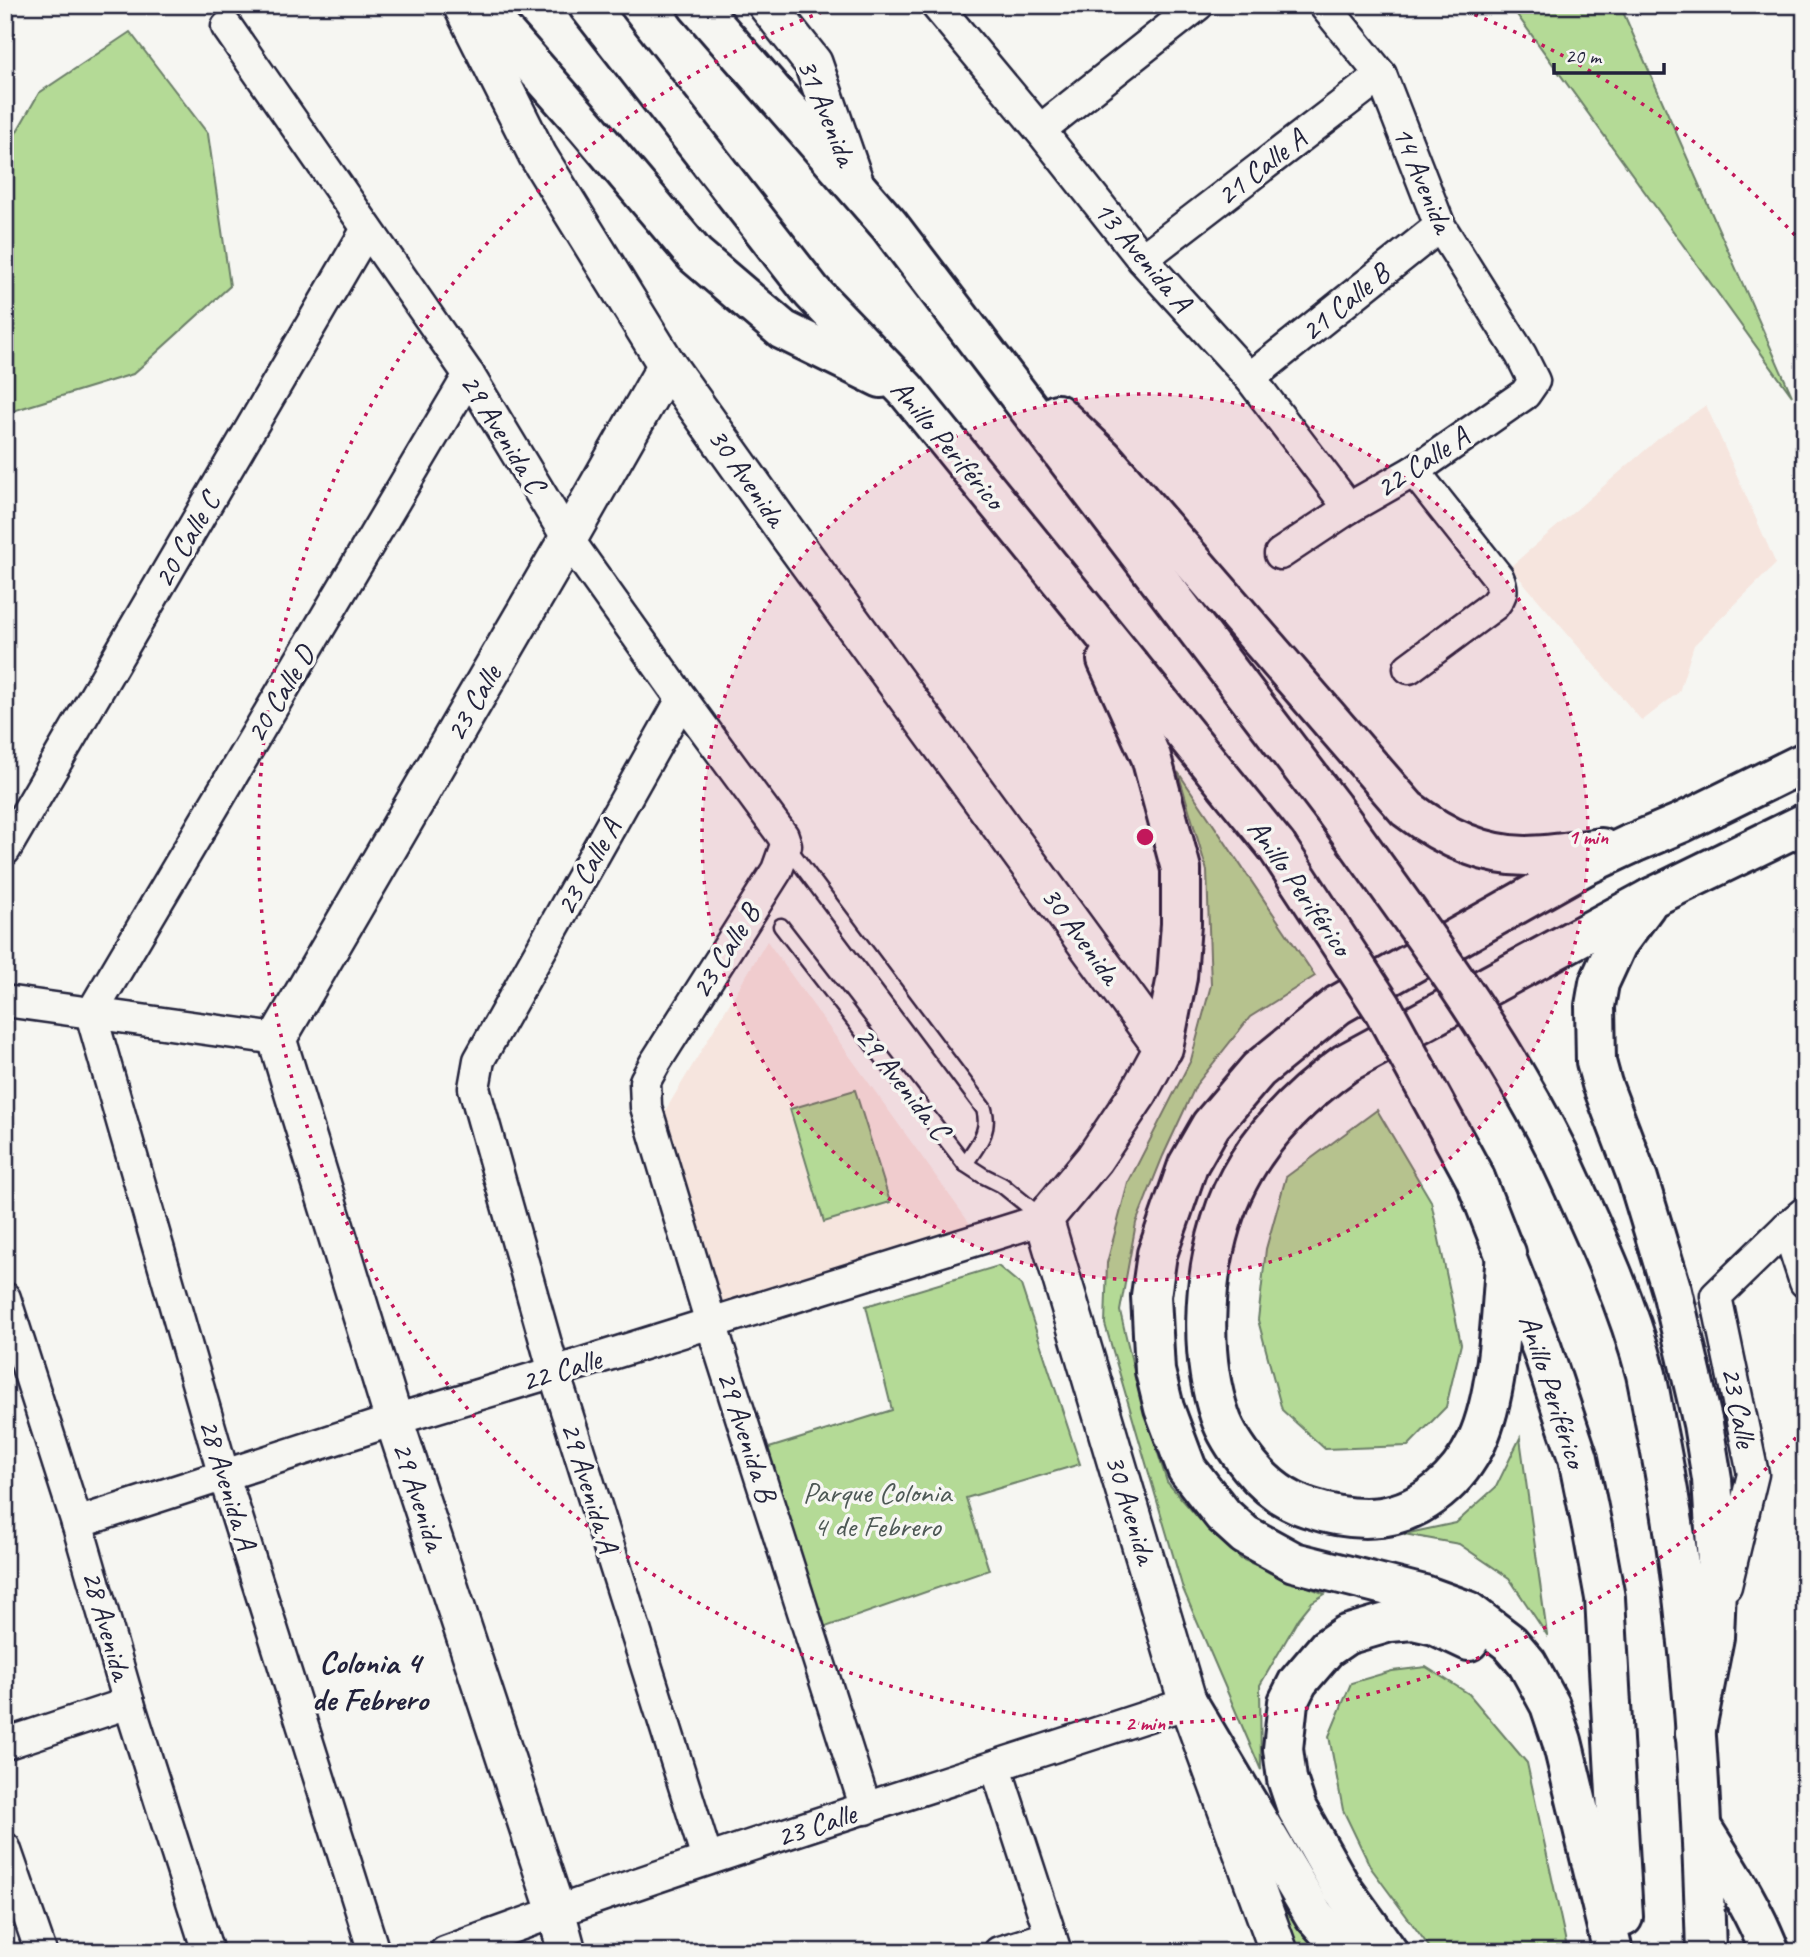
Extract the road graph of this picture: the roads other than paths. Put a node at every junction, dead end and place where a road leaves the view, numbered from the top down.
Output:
1 (462, 5) edge
2 (481, 5) edge
3 (587, 5) edge
4 (697, 5) edge
5 (767, 5) edge
6 (1198, 5) edge
7 (1324, 5) edge
8 (940, 6) edge
9 (227, 27) dead end
10 (1381, 75) junction
11 (1040, 130) junction
12 (857, 187) junction
13 (1440, 226) junction
14 (367, 229) junction
15 (1142, 259) junction
16 (983, 349) junction
17 (1521, 355) joint
18 (667, 365) junction
19 (468, 374) junction
20 (1250, 378) junction
21 (906, 390) junction
22 (1414, 471) junction
23 (1349, 508) junction
24 (568, 539) junction
25 (1280, 554) dead end
26 (1086, 613) junction
27 (1409, 668) dead end
28 (682, 699) junction
29 (1805, 762) edge
30 (1805, 823) edge
31 (784, 841) junction
32 (1631, 844) junction
33 (5, 850) edge
34 (1651, 898) junction
35 (781, 926) dead end
36 (5, 1001) edge
37 (91, 1014) junction
38 (493, 1035) joint
39 (277, 1039) junction
40 (1163, 1048) junction
41 (655, 1063) joint
42 (965, 1164) junction
43 (1044, 1219) junction
44 (1796, 1219) edge
45 (1506, 1253) junction
46 (1805, 1282) edge
47 (5, 1298) edge
48 (711, 1323) junction
49 (554, 1372) junction
50 (394, 1420) junction
51 (224, 1476) junction
52 (78, 1522) junction
53 (1714, 1637) junction
54 (129, 1703) junction
55 (1188, 1703) junction
56 (1695, 1734) junction
57 (1562, 1741) junction
58 (5, 1744) edge
59 (996, 1767) junction
60 (866, 1809) junction
61 (1702, 1828) junction
62 (5, 1848) edge
63 (707, 1859) junction
64 (556, 1911) junction
65 (1054, 1944) edge
66 (41, 1952) edge
67 (208, 1952) edge
68 (374, 1952) edge
69 (445, 1952) edge
70 (567, 1952) edge
71 (999, 1952) edge
72 (1279, 1952) edge
73 (1346, 1952) edge
74 (1388, 1952) edge
75 (1613, 1952) edge
76 (1625, 1952) edge
77 (1706, 1952) edge
78 (1770, 1952) edge

1 - 18 street, 30 Avenida
2 - 21 main road
3 - 21 main road, Anillo Periférico
4 - 12 main road
5 - 12 street, 31 Avenida
6 - 11 street
7 - 10 street, 14 Avenida
8 - 11 street, 13 Avenida A
9 - 14 street, 29 Avenida C
10 - 13 street, 14 Avenida
10 - 15 street, 21 Calle A
11 - 15 street, 13 Avenida A
12 - 16 main road
13 - 17 street, 14 Avenida
13 - 20 street, 21 Calle B
14 - 19 street, 29 Avenida C
14 - 33 street, 20 Calle C
15 - 20 street, 13 Avenida A
16 - 32 main road
16 - 56 main road, bridge
17 - 22 street, 22 Calle A
18 - 24 street, 23 Calle
18 - 40 street, 30 Avenida
19 - 24 street, 29 Avenida C
19 - 37 street, 20 Calle D
20 - 23 street, 13 Avenida A
21 - 26 main road, Anillo Periférico
22 - 23 street, 22 Calle A
22 - 27 street
23 - 25 street, 22 Calle A
24 - 28 street, 29 Avenida C
24 - 39 street, 23 Calle
26 - 40 main road
26 - 45 main road, Anillo Periférico, bridge
28 - 31 street, 29 Avenida C
28 - 38 street, 23 Calle A
29 - 32 main road
30 - 34 main road
31 - 41 street, 23 Calle B
31 - 42 lane
32 - 57 main road
34 - 45 main road
34 - 53 main road
35 - 42 lane, 29 Avenida C
36 - 37 street
37 - 39 street
37 - 51 street, 28 Avenida A
38 - 49 street, 29 Avenida A
39 - 50 street, 29 Avenida
40 - 43 street
41 - 48 street, 29 Avenida B
42 - 43 lane, 29 Avenida C
43 - 48 street, 22 Calle
43 - 55 street, 30 Avenida
44 - 46 street
44 - 53 street, 23 Calle
45 - 76 main road, Anillo Periférico
47 - 52 street, 28 Avenida
48 - 49 street, 22 Calle
48 - 60 street, 29 Avenida B
49 - 50 street, 22 Calle
49 - 63 street, 29 Avenida A
50 - 51 street, 22 Calle
50 - 64 street, 29 Avenida
51 - 52 street, 22 Calle
51 - 68 street, 28 Avenida A
52 - 54 street, 28 Avenida
53 - 56 main road
54 - 58 street
54 - 67 street, 28 Avenida
55 - 59 street, 23 Calle
55 - 72 street, 30 Avenida
55 - 73 main road
56 - 61 main road
57 - 74 main road
57 - 75 main road
59 - 60 street, 23 Calle
59 - 65 street
60 - 63 street, 23 Calle
61 - 77 main road
61 - 78 main road
62 - 66 street
63 - 64 street, 23 Calle
64 - 69 street, 23 Calle
64 - 70 street, 29 Avenida
65 - 71 street

